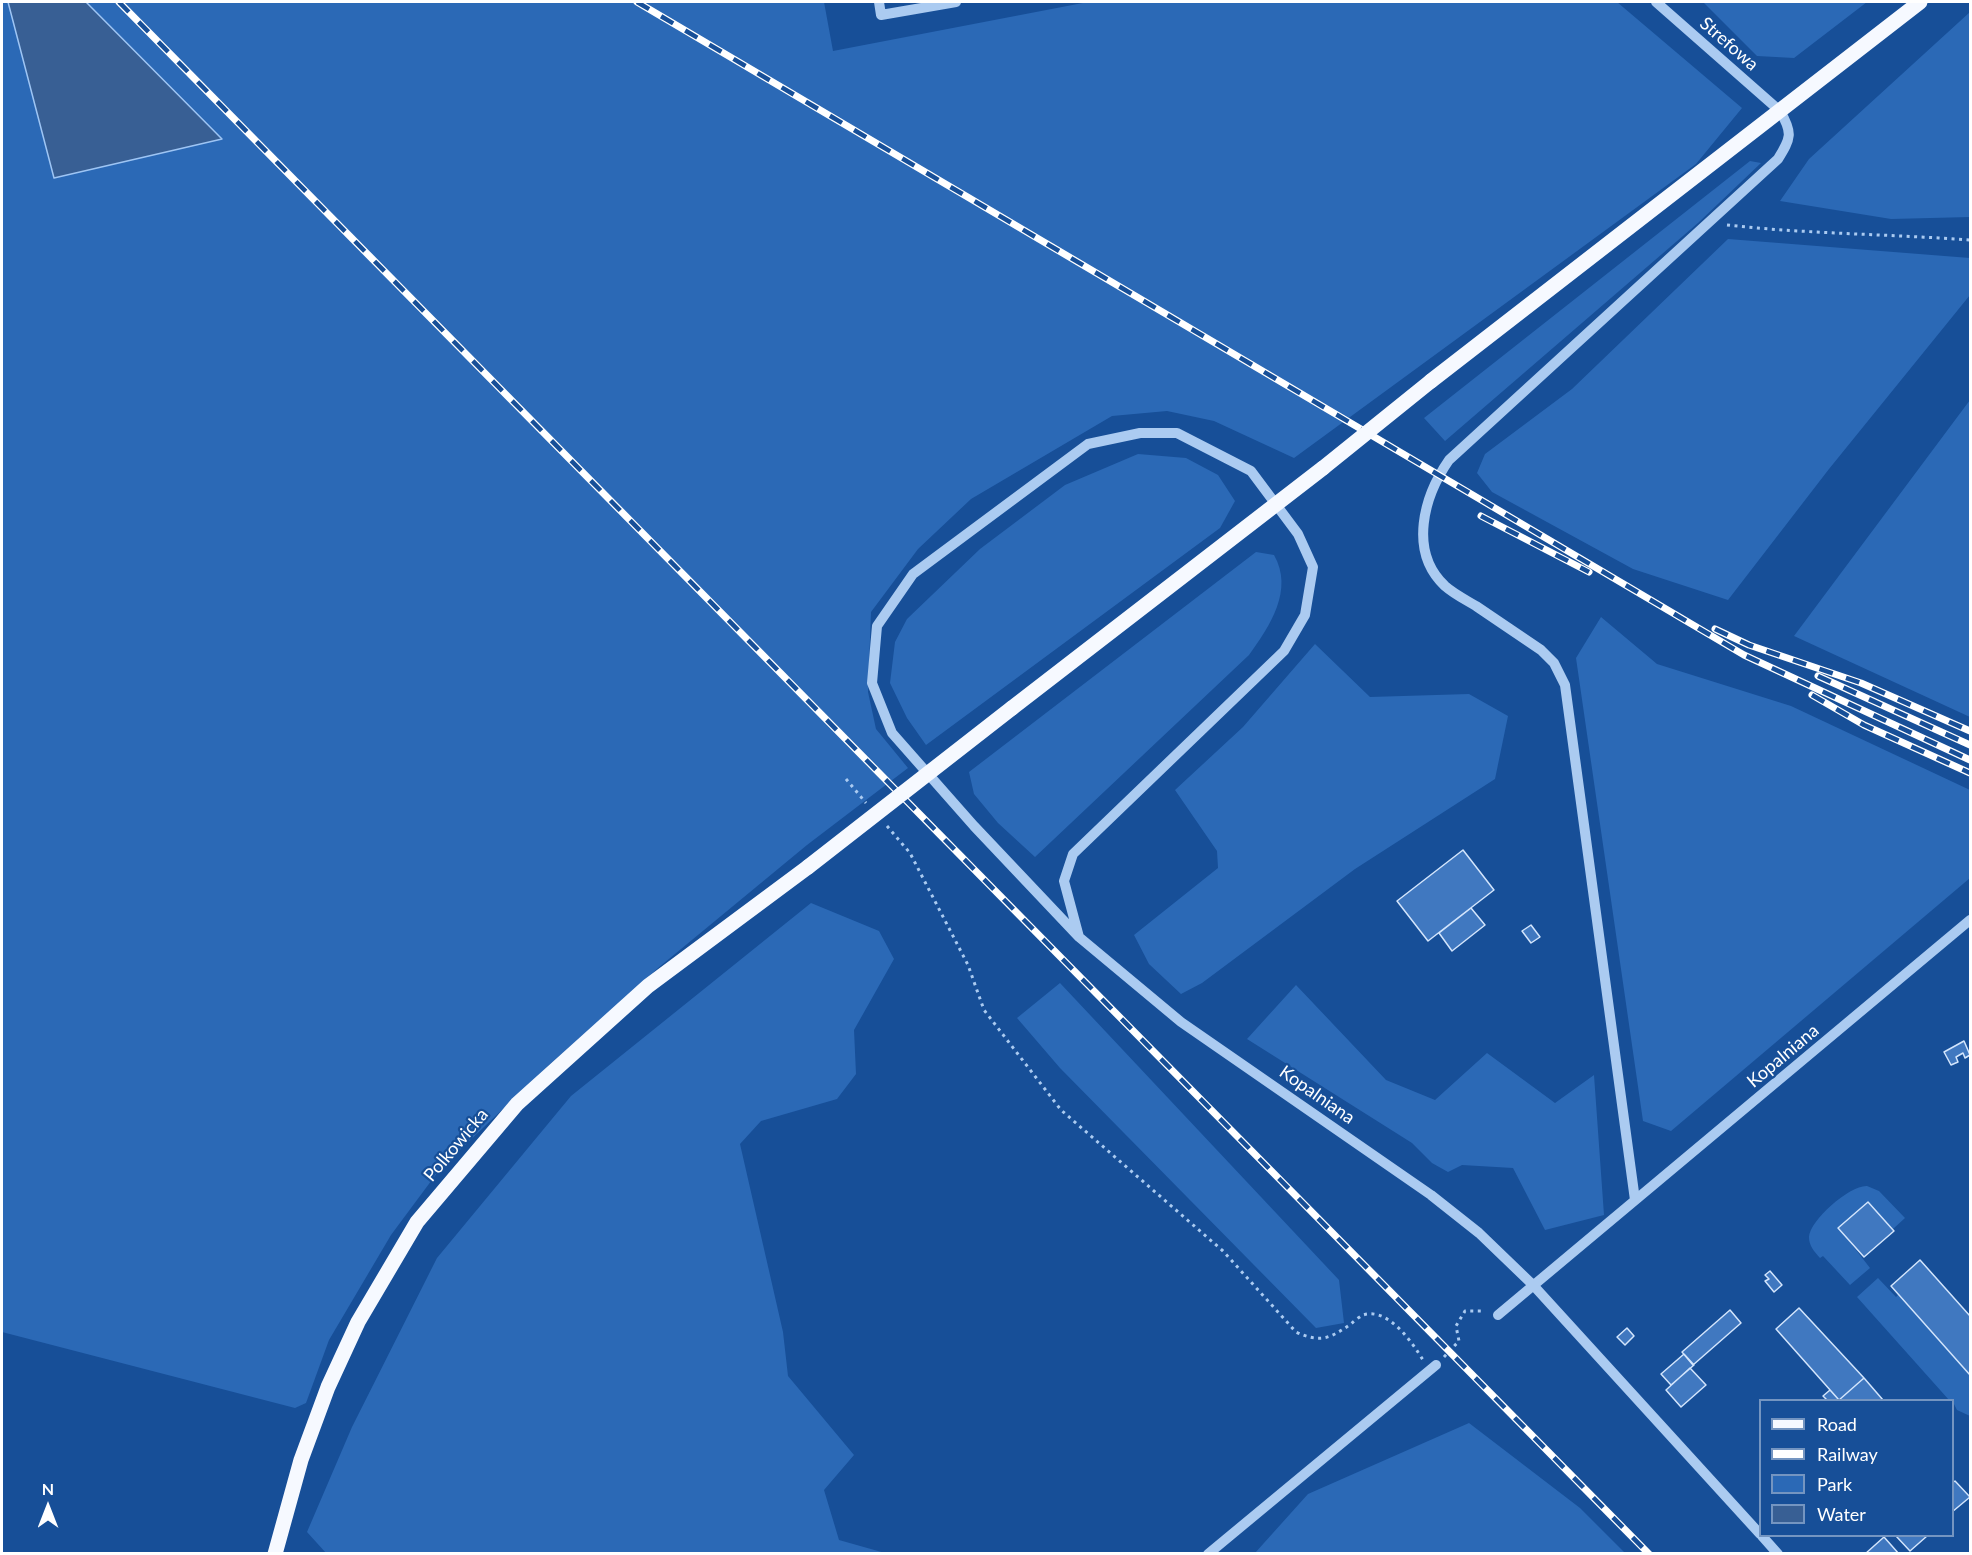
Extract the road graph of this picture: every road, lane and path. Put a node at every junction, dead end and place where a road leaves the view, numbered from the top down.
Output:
1 (879, 2) edge
2 (956, 2) edge
3 (1656, 2) edge
4 (1920, 2) edge
5 (1780, 111) junction
6 (1715, 217) junction
7 (1971, 240) edge
8 (1276, 502) junction
9 (846, 779) dead end
10 (867, 804) dead end
11 (882, 820) dead end
12 (1971, 920) edge
13 (1079, 938) junction
14 (1635, 1200) junction
15 (1533, 1285) junction
16 (1501, 1313) joint
17 (1433, 1367) junction
18 (1759, 1533) edge
19 (1763, 1537) edge
20 (275, 1554) edge
21 (1208, 1554) edge
22 (1778, 1554) edge

1 - 2 street
3 - 5 street, Strefowa
4 - 5 main road, Polkowicka
5 - 6 street
5 - 8 main road, Polkowicka, bridge
6 - 7 path
6 - 14 street
8 - 13 street, Kopalniana
8 - 13 street, Kopalniana
8 - 20 main road, Polkowicka, bridge
9 - 10 path
11 - 17 path
12 - 14 street, Kopalniana
13 - 15 street, Kopalniana
14 - 15 street, Kopalniana
15 - 16 street
15 - 18 street, Kopalniana
16 - 17 path
17 - 21 street
19 - 22 street, Kopalniana

